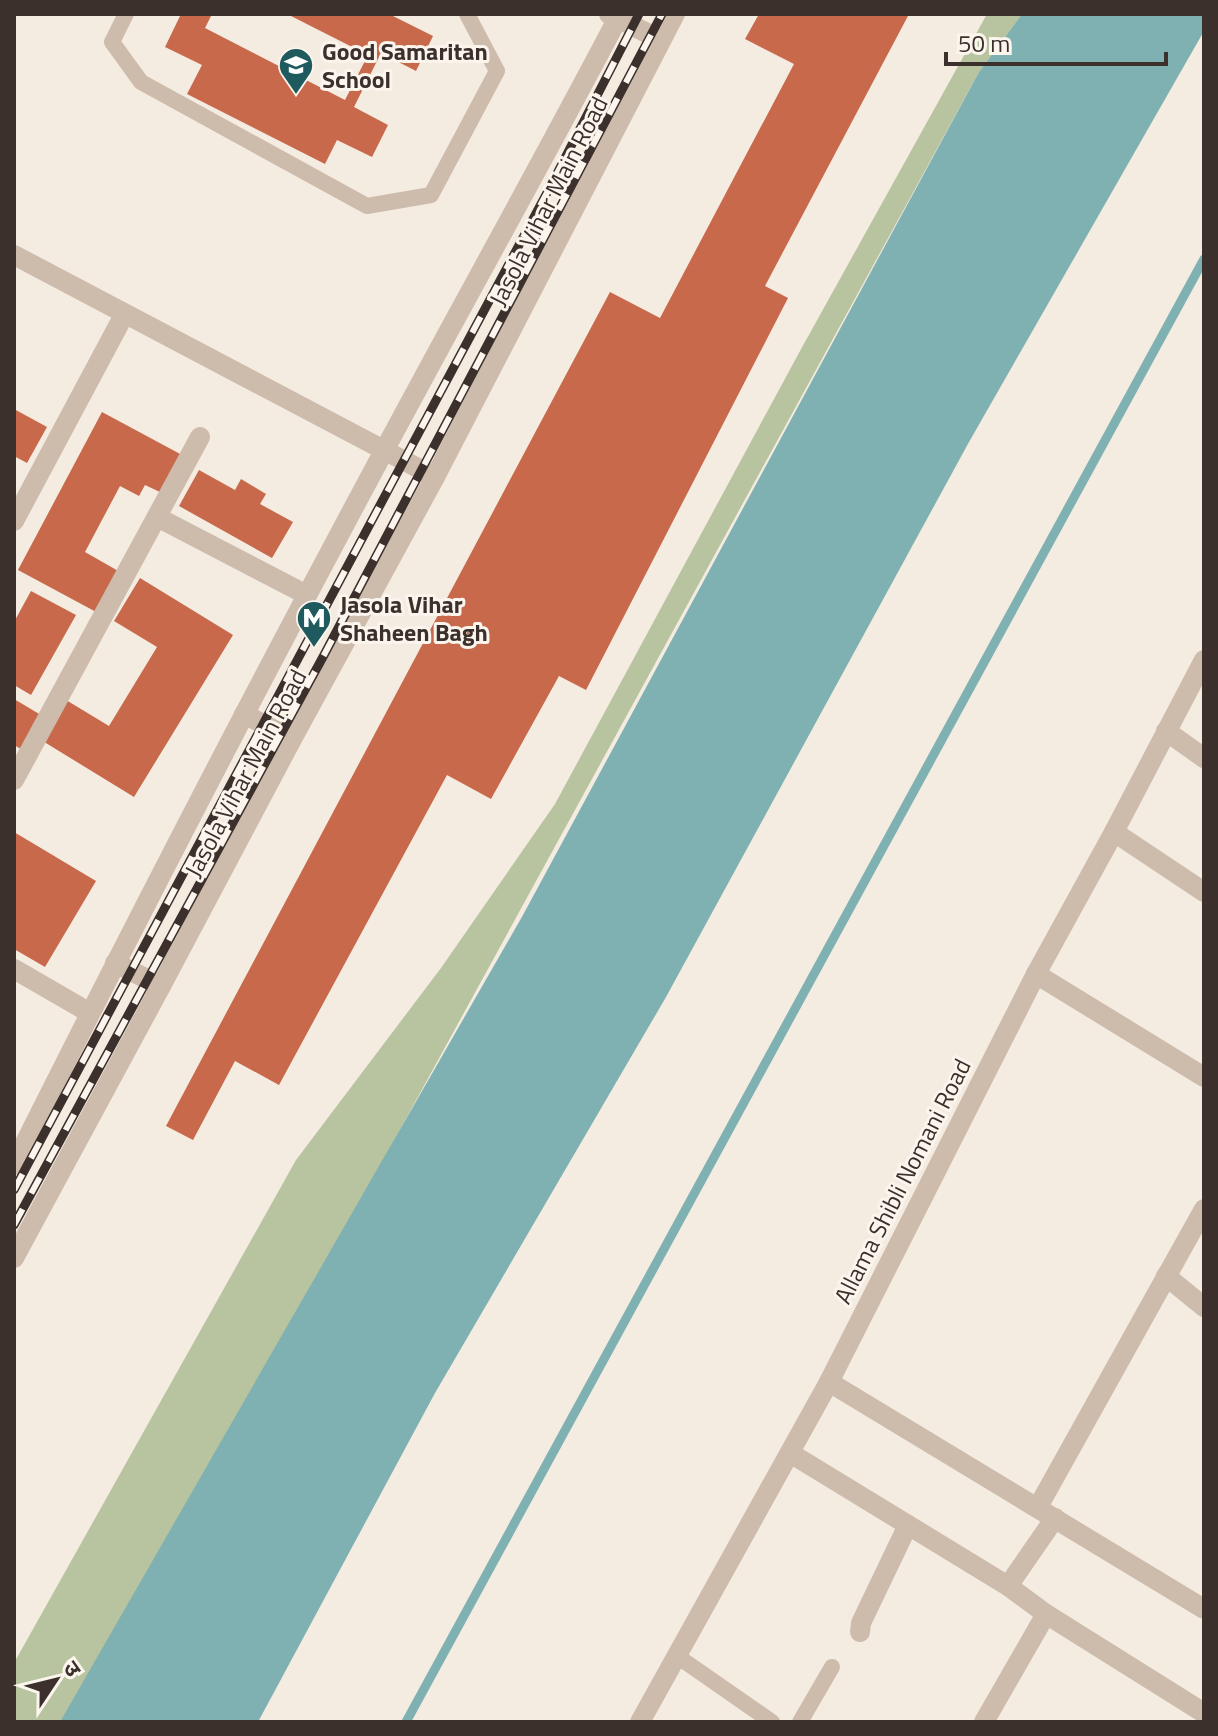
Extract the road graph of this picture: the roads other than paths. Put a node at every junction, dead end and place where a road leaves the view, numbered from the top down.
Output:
1 (126, 14) edge
2 (467, 14) edge
3 (675, 14) edge
4 (615, 15) edge
5 (661, 40) junction
6 (14, 255) edge
7 (124, 315) junction
8 (200, 437) dead end
9 (383, 452) junction
10 (435, 477) junction
11 (157, 517) junction
12 (14, 521) edge
13 (307, 595) junction
14 (1204, 660) edge
15 (244, 714) junction
16 (1166, 731) junction
17 (292, 739) junction
18 (1204, 758) edge
19 (14, 780) edge
20 (1114, 832) junction
21 (1204, 892) edge
22 (115, 963) junction
23 (14, 969) edge
24 (1036, 974) junction
25 (161, 986) junction
26 (90, 1013) junction
27 (1203, 1072) edge
28 (14, 1165) edge
29 (1204, 1209) edge
30 (14, 1258) edge
31 (1166, 1276) junction
32 (1204, 1307) edge
33 (829, 1382) junction
34 (790, 1453) junction
35 (1046, 1513) junction
36 (908, 1525) junction
37 (1008, 1586) junction
38 (1204, 1609) edge
39 (1046, 1614) junction
40 (860, 1632) dead end
41 (677, 1656) junction
42 (832, 1667) dead end
43 (1204, 1713) edge
44 (640, 1722) edge
45 (772, 1722) edge
46 (800, 1722) edge
47 (984, 1722) edge

1 - 2 lane
3 - 5 street, Jasola Vihar Main Road
4 - 5 street
4 - 9 street, Jasola Vihar Main Road
5 - 10 street, Jasola Vihar Main Road
6 - 7 street
7 - 9 street
7 - 12 street
8 - 11 street
9 - 10 street
9 - 13 street, Jasola Vihar Main Road
10 - 17 street, Jasola Vihar Main Road
11 - 13 street
11 - 19 street
13 - 15 street, Jasola Vihar Main Road
14 - 16 street, Allama Shibli Nomani Road
15 - 17 street
15 - 22 street, Jasola Vihar Main Road
16 - 18 street
16 - 20 street, Allama Shibli Nomani Road
17 - 25 street, Jasola Vihar Main Road
20 - 21 street
20 - 24 street, Allama Shibli Nomani Road
22 - 25 street
22 - 26 street, Jasola Vihar Main Road
23 - 26 street
24 - 27 street
24 - 33 street, Allama Shibli Nomani Road
25 - 30 street, Jasola Vihar Main Road
26 - 28 street, Jasola Vihar Main Road
29 - 31 street
31 - 32 street
31 - 35 street
33 - 34 street, Allama Shibli Nomani Road
33 - 35 street
34 - 36 street
34 - 41 street, Allama Shibli Nomani Road
35 - 37 street
35 - 38 street
36 - 37 street
36 - 40 street
37 - 39 street
39 - 43 street
39 - 47 street
41 - 44 street, Allama Shibli Nomani Road
41 - 45 lane
42 - 46 lane

